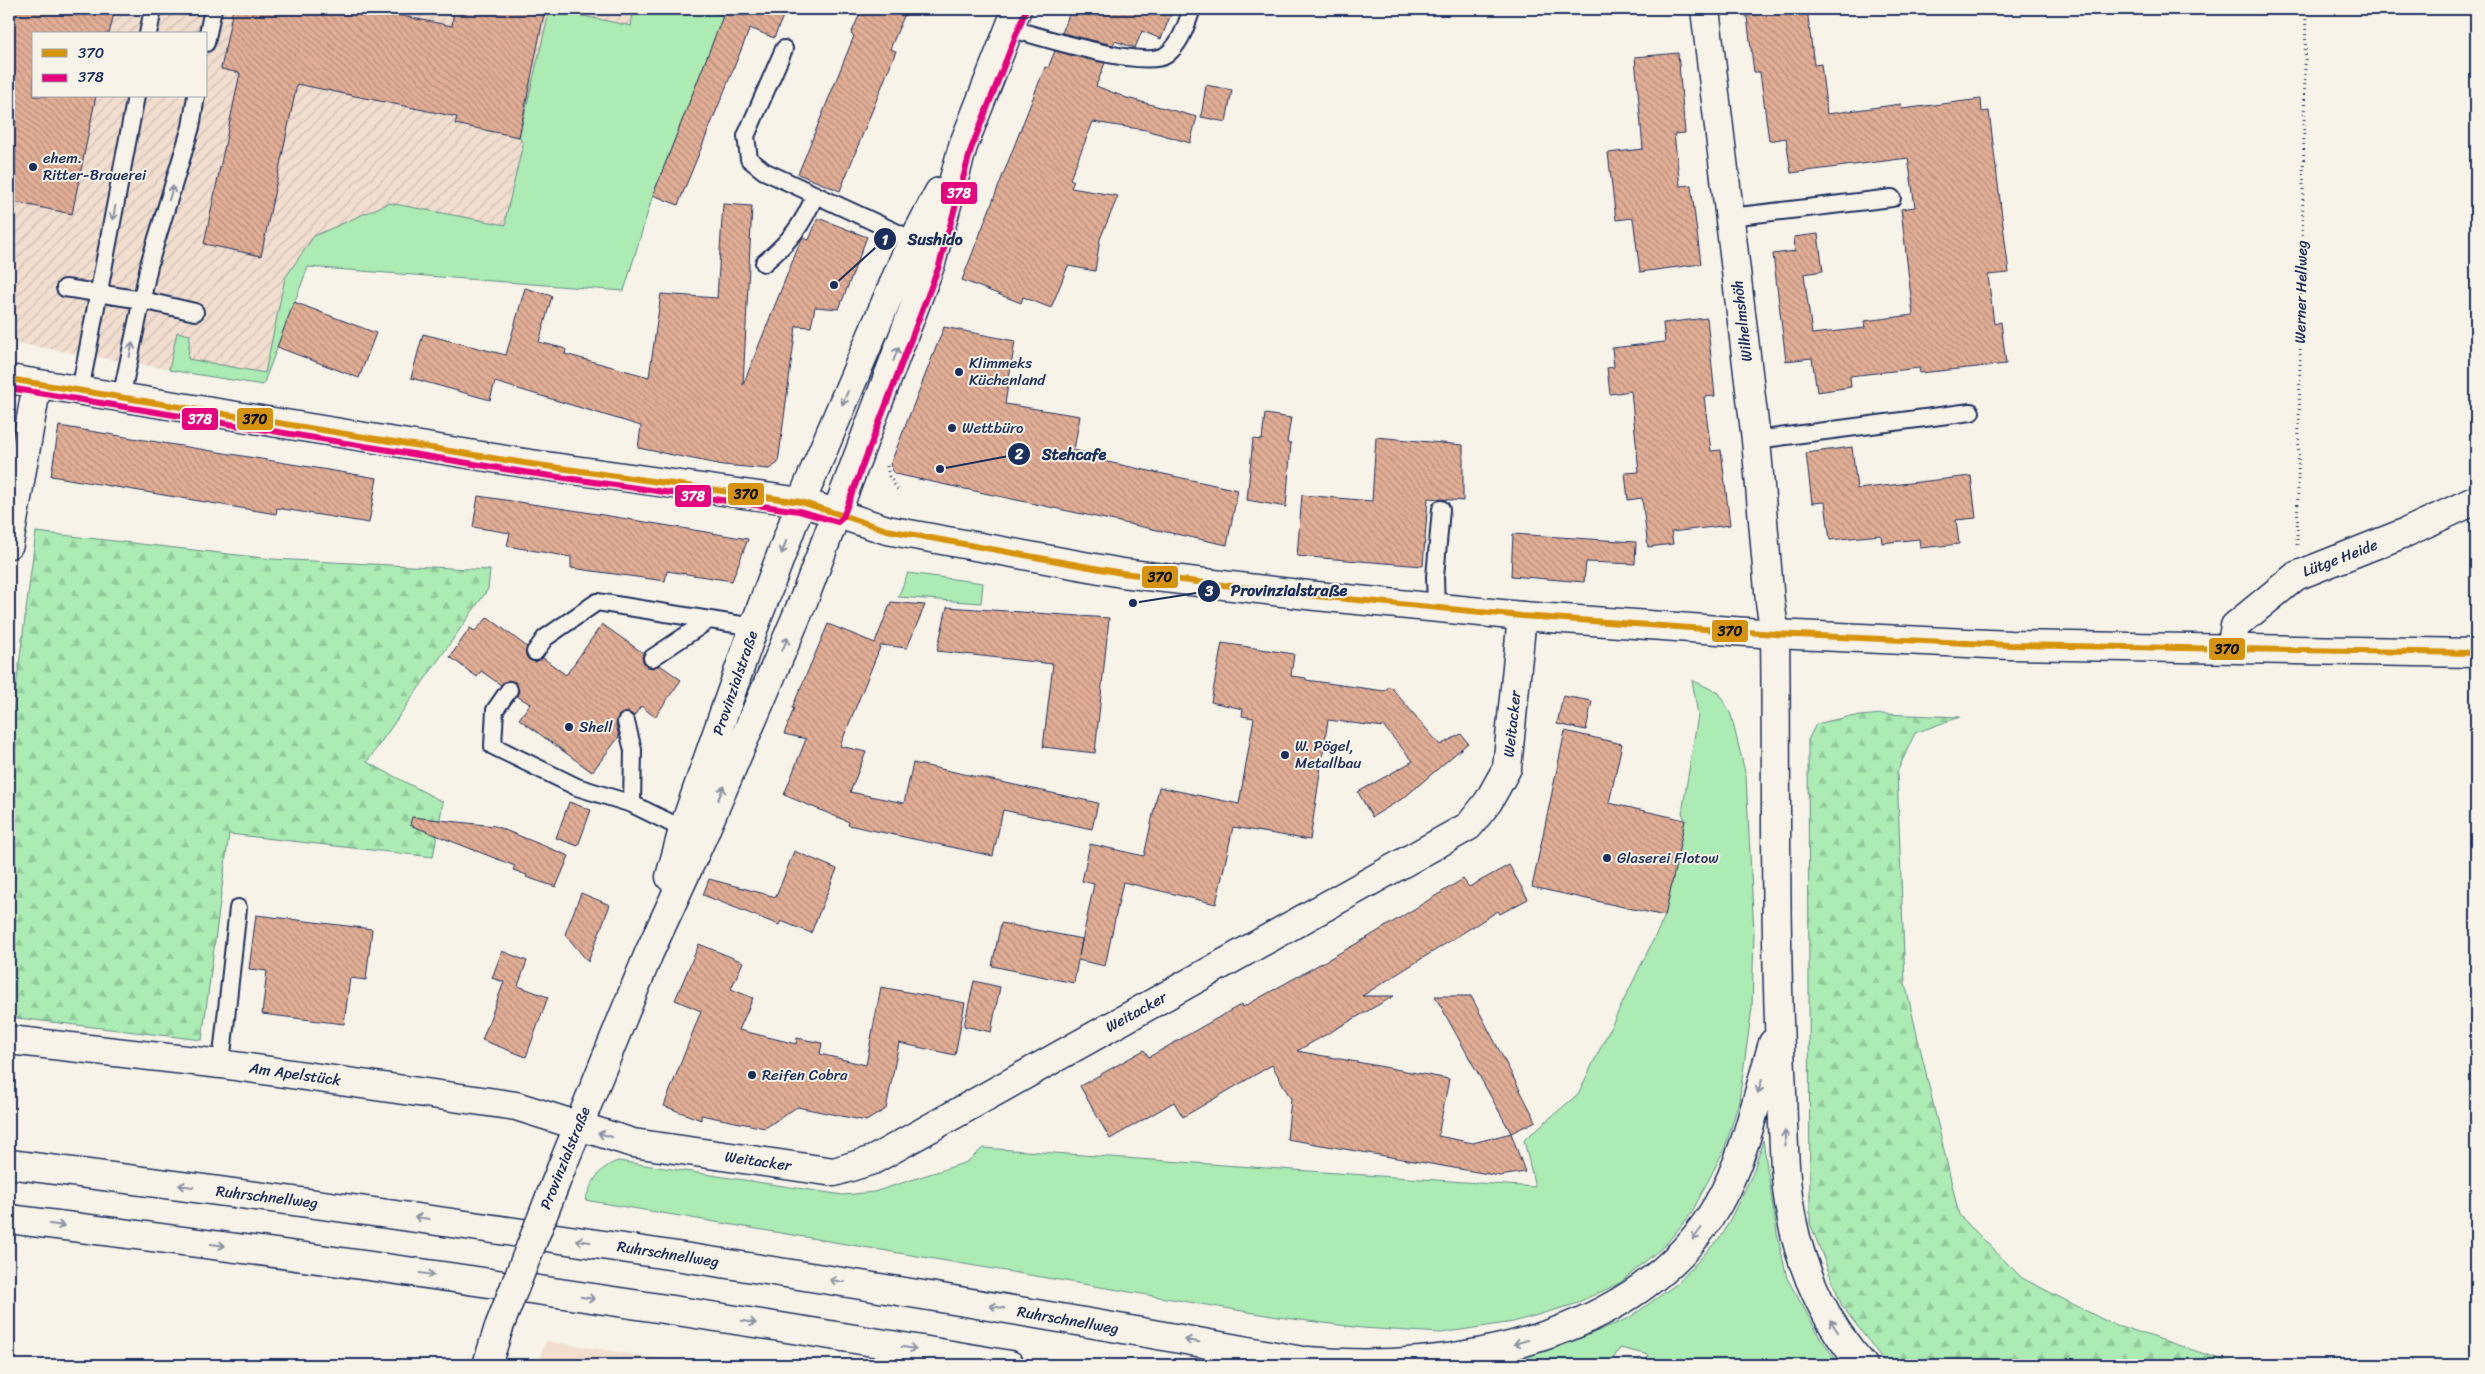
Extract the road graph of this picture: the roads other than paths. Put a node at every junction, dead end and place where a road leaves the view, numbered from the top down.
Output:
1 (152, 9) edge
2 (213, 9) edge
3 (1192, 9) edge
4 (1705, 9) edge
5 (1013, 18) edge
6 (148, 32) edge
7 (208, 33) edge
8 (784, 49) dead end
9 (136, 98) edge
10 (196, 98) edge
11 (963, 146) junction
12 (815, 195) junction
13 (1892, 198) dead end
14 (1730, 217) junction
15 (913, 240) junction
16 (764, 263) dead end
17 (66, 288) dead end
18 (99, 292) junction
19 (142, 300) junction
20 (195, 312) dead end
21 (9, 379) edge
22 (37, 384) junction
23 (80, 391) junction
24 (121, 398) junction
25 (1971, 412) dead end
26 (1756, 440) junction
27 (2476, 500) edge
28 (801, 502) junction
29 (1440, 509) dead end
30 (835, 514) junction
31 (10, 528) edge
32 (1436, 608) junction
33 (1522, 616) junction
34 (708, 620) junction
35 (754, 627) junction
36 (1775, 634) junction
37 (2231, 648) junction
38 (535, 652) dead end
39 (2476, 653) edge
40 (652, 658) dead end
41 (509, 690) dead end
42 (626, 722) dead end
43 (632, 804) junction
44 (693, 834) junction
45 (238, 908) dead end
46 (1779, 1022) junction
47 (9, 1040) edge
48 (221, 1064) junction
49 (578, 1127) junction
50 (9, 1164) edge
51 (9, 1219) edge
52 (1292, 1359) junction
53 (487, 1365) edge
54 (1010, 1365) edge
55 (1324, 1365) edge
56 (1864, 1365) edge

1 - 6 lane
2 - 7 lane
3 - 5 lane
4 - 14 main road, Wilhelmshöh
5 - 11 main road, Provinzialstraße
8 - 12 lane
9 -> 18 lane
19 -> 10 lane
11 - 15 main road, Provinzialstraße
30 -> 11 main road, Provinzialstraße
12 - 15 lane
12 - 16 lane
13 - 14 lane
14 - 26 main road, Wilhelmshöh
15 -> 28 main road, Provinzialstraße
17 - 18 lane
18 - 19 lane
18 - 23 lane
19 - 20 lane
24 -> 19 lane
21 - 22 main road
22 - 23 main road
22 - 31 main road
23 - 24 main road
24 - 28 main road
25 - 26 lane
26 - 36 main road, Wilhelmshöh
27 - 37 main road, Lütge Heide
28 - 30 main road
28 -> 35 main road, Provinzialstraße
29 - 32 lane
30 - 32 main road
44 -> 30 main road, Provinzialstraße
32 - 33 main road
33 - 36 main road
33 -> 49 main road, Weitacker
34 - 35 lane
34 - 38 lane
34 - 40 lane
35 - 44 main road, Provinzialstraße
36 - 37 main road
36 - 46 main road, Wilhelmshöh
37 - 39 main road
41 - 43 lane
42 - 43 lane
43 - 44 lane
44 - 49 main road, Provinzialstraße
45 - 48 lane
46 -> 52 main road
56 -> 46 main road
47 - 48 main road, Am Apelstück
48 - 49 main road, Am Apelstück
49 - 53 main road, Provinzialstraße, bridge
52 -> 50 main road, Ruhrschnellweg
51 -> 54 main road
52 - 55 main road, Ruhrschnellweg

